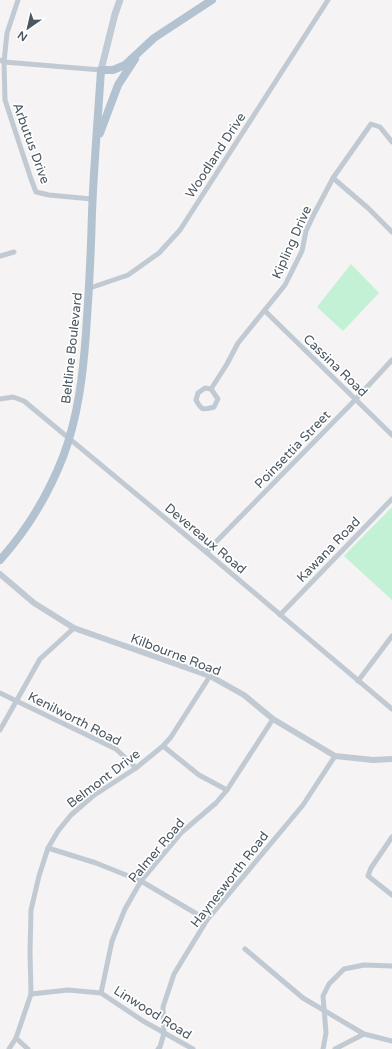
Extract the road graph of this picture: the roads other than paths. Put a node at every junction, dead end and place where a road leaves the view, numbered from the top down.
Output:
1 (18, 0) edge
2 (120, 0) edge
3 (212, 0) edge
4 (328, 0) edge
5 (139, 51) junction
6 (2, 61) edge
7 (101, 70) junction
8 (392, 142) edge
9 (96, 143) junction
10 (333, 178) junction
11 (92, 200) junction
12 (392, 232) edge
13 (14, 252) dead end
14 (0, 256) edge
15 (90, 288) junction
16 (265, 311) junction
17 (392, 360) edge
18 (211, 389) junction
19 (0, 399) edge
20 (356, 399) junction
21 (392, 435) edge
22 (69, 439) junction
23 (392, 499) edge
24 (206, 552) junction
25 (0, 560) edge
26 (0, 574) edge
27 (280, 615) junction
28 (74, 628) junction
29 (392, 636) edge
30 (210, 676) junction
31 (358, 681) junction
32 (0, 693) edge
33 (16, 700) junction
34 (392, 709) edge
35 (273, 719) junction
36 (0, 730) edge
37 (163, 746) junction
38 (335, 756) junction
39 (392, 760) edge
40 (136, 768) junction
41 (227, 790) junction
42 (392, 837) edge
43 (48, 848) junction
44 (141, 881) junction
45 (392, 895) edge
46 (208, 920) junction
47 (245, 949) dead end
48 (392, 966) edge
49 (102, 993) junction
50 (31, 994) junction
51 (323, 1008) junction
52 (164, 1033) junction
53 (364, 1034) junction
54 (16, 1038) junction
55 (392, 1041) edge
56 (9, 1049) edge
57 (28, 1049) edge
58 (158, 1049) edge
59 (193, 1049) edge
60 (323, 1049) edge
61 (335, 1049) edge

1 - 6 street, Arbutus Drive
2 - 7 main road
3 - 5 main road
4 - 15 street, Woodland Drive
5 - 7 main road
5 - 9 main road
6 - 7 street
6 - 11 street, Arbutus Drive
7 - 9 main road, Beltline Boulevard
8 - 10 street, Kipling Drive
9 - 11 main road, Beltline Boulevard
10 - 12 street
10 - 16 street, Kipling Drive
11 - 15 main road, Beltline Boulevard
13 - 14 street
15 - 22 main road, Beltline Boulevard
16 - 18 street, Kipling Drive
16 - 20 street, Cassina Road
17 - 20 street, Poinsettia Street
18 - 18 street, Kipling Drive
19 - 22 street, Devereaux Road
20 - 21 street, Cassina Road
20 - 24 street, Poinsettia Street
22 - 24 street, Devereaux Road
22 - 25 main road, Beltline Boulevard
23 - 27 street, Kawana Road
24 - 27 street, Devereaux Road
26 - 28 street, Kilbourne Road
27 - 31 street, Devereaux Road
28 - 30 street, Kilbourne Road
28 - 33 street
29 - 31 street
30 - 35 street, Kilbourne Road
30 - 37 street, Belmont Drive
31 - 34 street, Devereaux Road
32 - 33 street, Kenilworth Road
33 - 36 street
33 - 40 street, Kenilworth Road
35 - 38 street, Kilbourne Road
35 - 41 street, Palmer Road
37 - 40 street, Belmont Drive
37 - 41 street
38 - 39 street, Kilbourne Road
38 - 46 street, Haynesworth Road
40 - 43 street, Belmont Drive
41 - 44 street, Palmer Road
42 - 45 street
43 - 44 street
43 - 50 street, Belmont Drive
44 - 46 street
44 - 49 street, Palmer Road
46 - 52 street, Haynesworth Road
47 - 51 street
48 - 51 street
49 - 50 street, Linwood Road
49 - 52 street, Linwood Road
50 - 54 street, Belmont Drive
51 - 53 street
51 - 60 street
52 - 58 street, Haynesworth Road
52 - 59 street, Linwood Road
53 - 55 street
53 - 61 street
54 - 56 street, Belmont Drive
54 - 57 street

